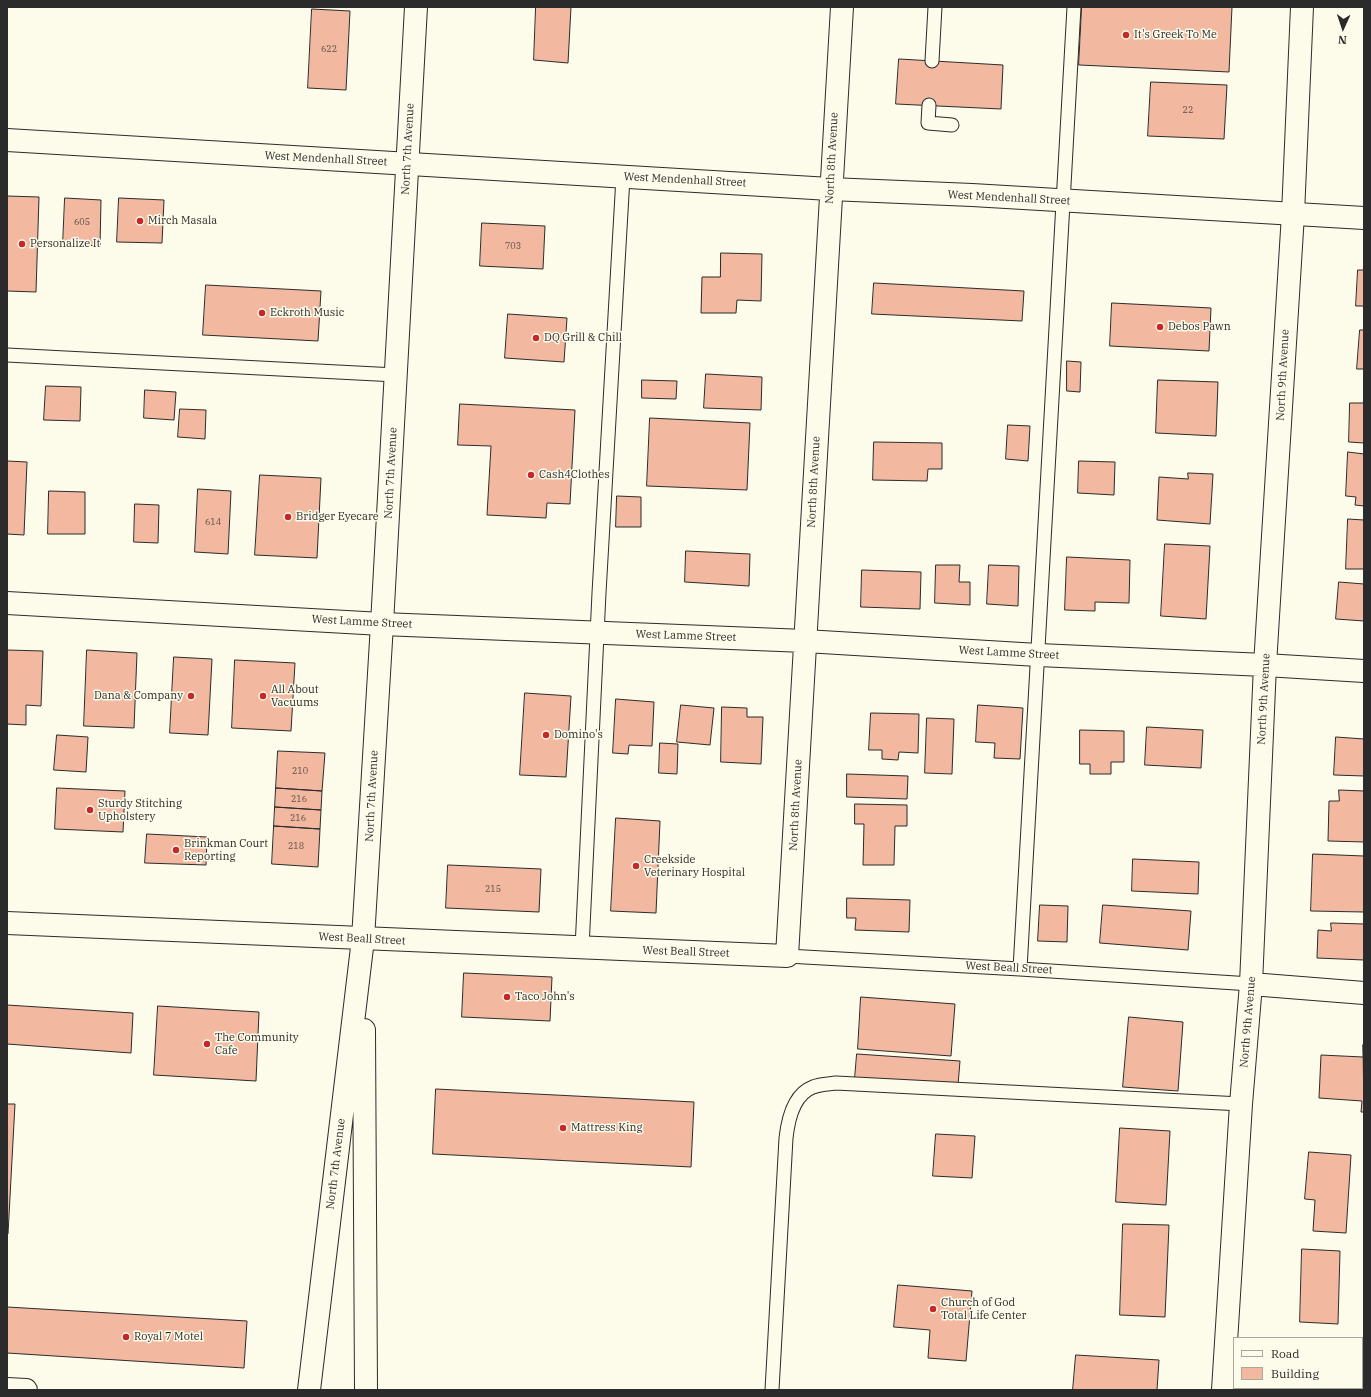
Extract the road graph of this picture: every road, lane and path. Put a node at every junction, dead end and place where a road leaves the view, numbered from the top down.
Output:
1 (416, 7) edge
2 (842, 7) edge
3 (935, 7) edge
4 (1074, 7) edge
5 (1302, 7) edge
6 (932, 61) dead end
7 (929, 106) dead end
8 (952, 124) dead end
9 (7, 140) edge
10 (408, 164) junction
11 (623, 177) junction
12 (830, 189) junction
13 (1064, 201) junction
14 (1293, 214) junction
15 (1364, 218) edge
16 (7, 355) edge
17 (396, 375) junction
18 (7, 603) edge
19 (382, 624) junction
20 (597, 633) junction
21 (805, 641) junction
22 (1038, 655) junction
23 (1265, 665) junction
24 (1364, 671) edge
25 (7, 923) edge
26 (363, 939) junction
27 (582, 948) junction
28 (787, 956) junction
29 (1020, 969) junction
30 (1251, 984) junction
31 (1364, 993) edge
32 (1241, 1104) junction
33 (7, 1389) edge
34 (26, 1390) edge
35 (309, 1390) edge
36 (366, 1390) edge
37 (772, 1390) edge
38 (1223, 1390) edge

1 - 10 street, North 7th Avenue
2 - 12 street, North 8th Avenue
3 - 6 lane
4 - 13 lane
5 - 14 street, North 9th Avenue
7 - 8 lane
9 - 10 street, West Mendenhall Street
10 - 11 street, West Mendenhall Street
10 - 17 street, North 7th Avenue
11 - 12 street, West Mendenhall Street
11 - 20 lane
12 - 13 street, West Mendenhall Street
12 - 21 street, North 8th Avenue
13 - 14 street, West Mendenhall Street
13 - 22 lane
14 - 15 street, West Mendenhall Street
14 - 23 street, North 9th Avenue
16 - 17 lane
17 - 19 street, North 7th Avenue
18 - 19 street, West Lamme Street
19 - 20 street, West Lamme Street
19 - 26 street, North 7th Avenue
20 - 21 street, West Lamme Street
20 - 27 lane
21 - 22 street, West Lamme Street
21 - 28 street, North 8th Avenue
22 - 23 street, West Lamme Street
22 - 29 lane
23 - 24 street, West Lamme Street
23 - 30 street, North 9th Avenue
25 - 26 street, West Beall Street
26 - 27 street, West Beall Street
26 - 35 street, North 7th Avenue
26 - 36 street, North 7th Avenue
27 - 28 street, West Beall Street
28 - 29 lane, West Beall Street
29 - 30 lane, West Beall Street
30 - 31 street, West Beall Street
30 - 32 street, North 9th Avenue
32 - 37 lane
32 - 38 street, North 9th Avenue
33 - 34 street

